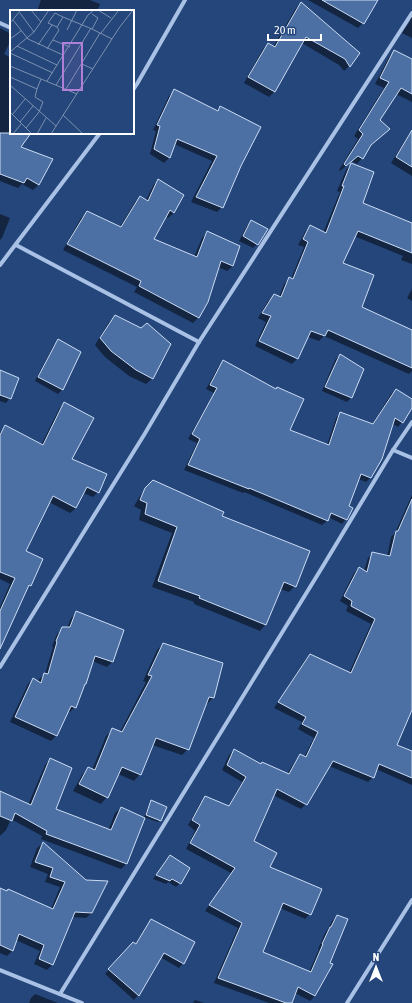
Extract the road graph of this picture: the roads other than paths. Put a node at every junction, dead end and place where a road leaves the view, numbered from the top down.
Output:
1 (185, 0) edge
2 (412, 13) edge
3 (0, 23) edge
4 (10, 28) edge
5 (135, 83) edge
6 (99, 134) edge
7 (16, 245) junction
8 (0, 264) edge
9 (199, 342) junction
10 (412, 422) edge
11 (393, 450) junction
12 (412, 458) edge
13 (0, 667) edge
14 (412, 900) edge
15 (0, 970) edge
16 (60, 994) junction
17 (82, 1003) edge
18 (347, 1003) edge

1 - 5 street
2 - 9 street
3 - 4 street
6 - 7 street
7 - 8 street
7 - 9 street
9 - 13 street
10 - 11 street
11 - 12 street
11 - 16 street
14 - 18 street
15 - 16 street
16 - 17 street

